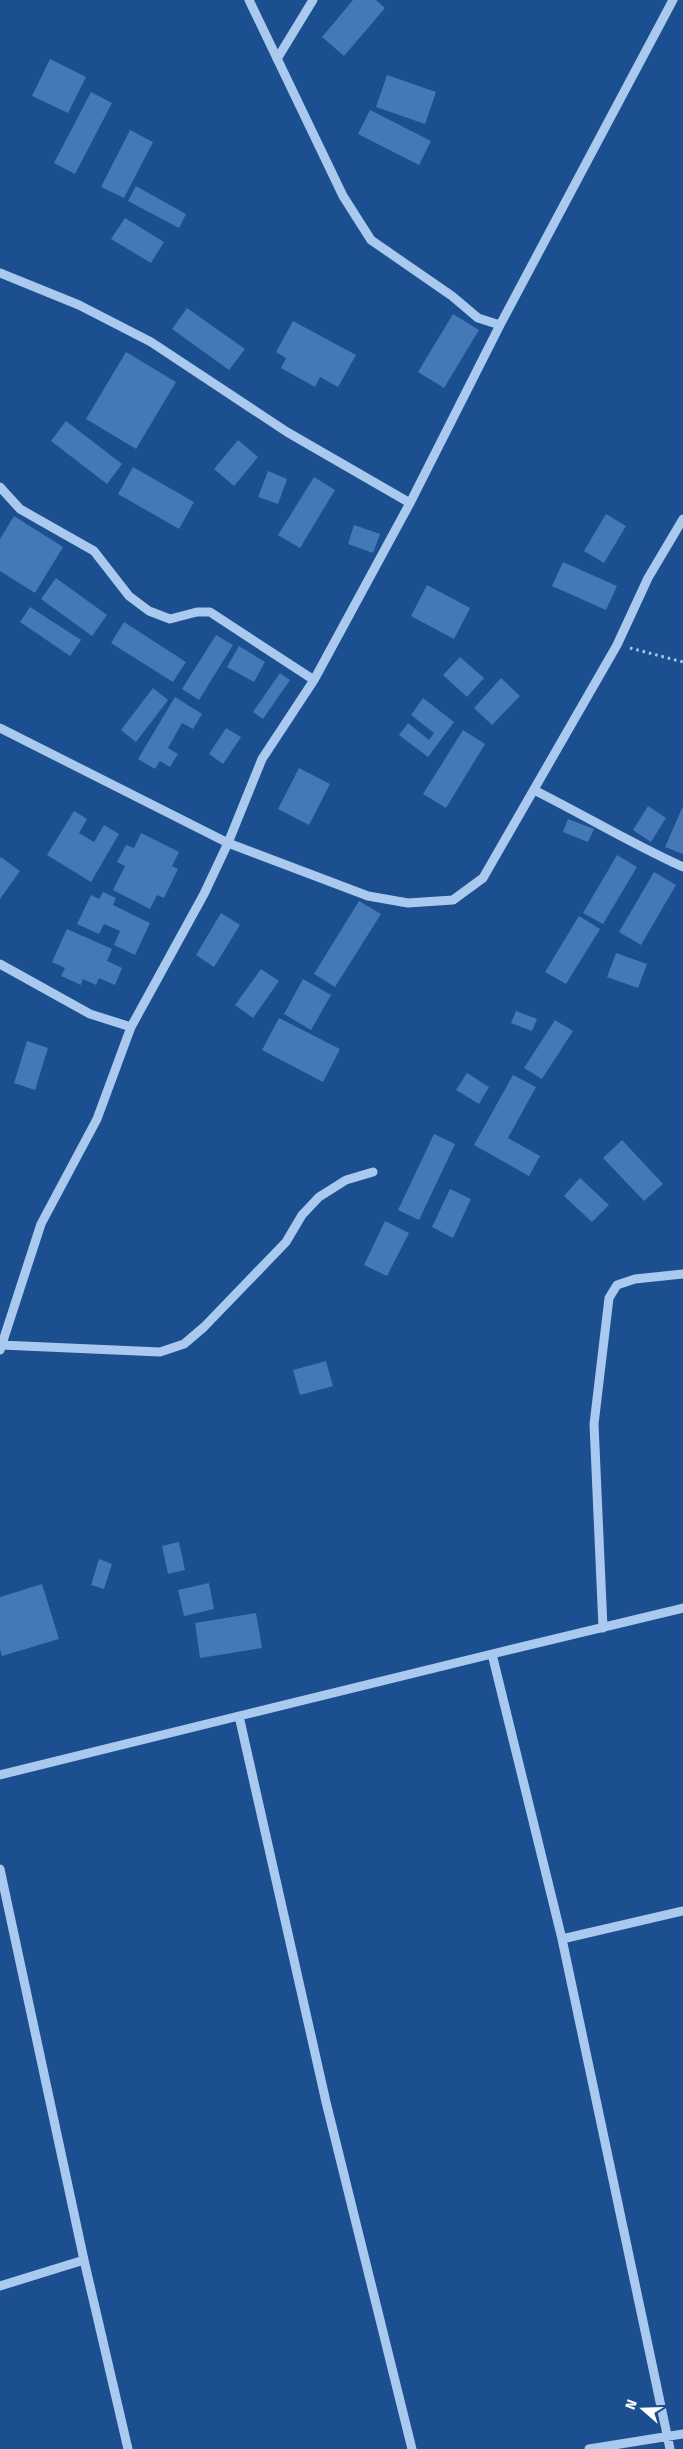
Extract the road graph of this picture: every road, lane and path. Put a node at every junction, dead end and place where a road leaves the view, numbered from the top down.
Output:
1 (249, 0) edge
2 (313, 0) edge
3 (672, 0) edge
4 (277, 59) junction
5 (0, 274) edge
6 (500, 325) junction
7 (1, 492) edge
8 (410, 503) junction
9 (683, 519) edge
10 (617, 645) junction
11 (683, 662) edge
12 (314, 680) junction
13 (0, 728) edge
14 (534, 790) junction
15 (228, 843) junction
16 (683, 867) edge
17 (0, 964) edge
18 (131, 1027) junction
19 (373, 1172) dead end
20 (683, 1274) edge
21 (1, 1348) edge
22 (683, 1608) edge
23 (603, 1628) junction
24 (492, 1654) junction
25 (239, 1716) junction
26 (0, 1775) edge
27 (0, 1869) edge
28 (683, 1911) edge
29 (562, 1939) junction
30 (84, 2260) junction
31 (0, 2286) edge
32 (683, 2434) edge
33 (667, 2437) junction
34 (128, 2449) edge
35 (412, 2449) edge
36 (588, 2449) edge
37 (670, 2449) edge

1 - 4 street
2 - 4 street
3 - 6 street
4 - 6 street
5 - 8 street
6 - 8 street
7 - 12 street
8 - 12 street
9 - 10 street
10 - 11 path
10 - 14 street
12 - 15 street
13 - 15 street
14 - 15 street
14 - 16 street
15 - 18 street
17 - 18 street
18 - 21 street
19 - 21 street
20 - 23 street
22 - 23 street
23 - 24 street
24 - 25 street
24 - 29 street
25 - 26 street
25 - 35 street
27 - 30 street
28 - 29 street
29 - 33 street
30 - 31 street
30 - 34 street
32 - 33 street
33 - 36 street
33 - 37 street

